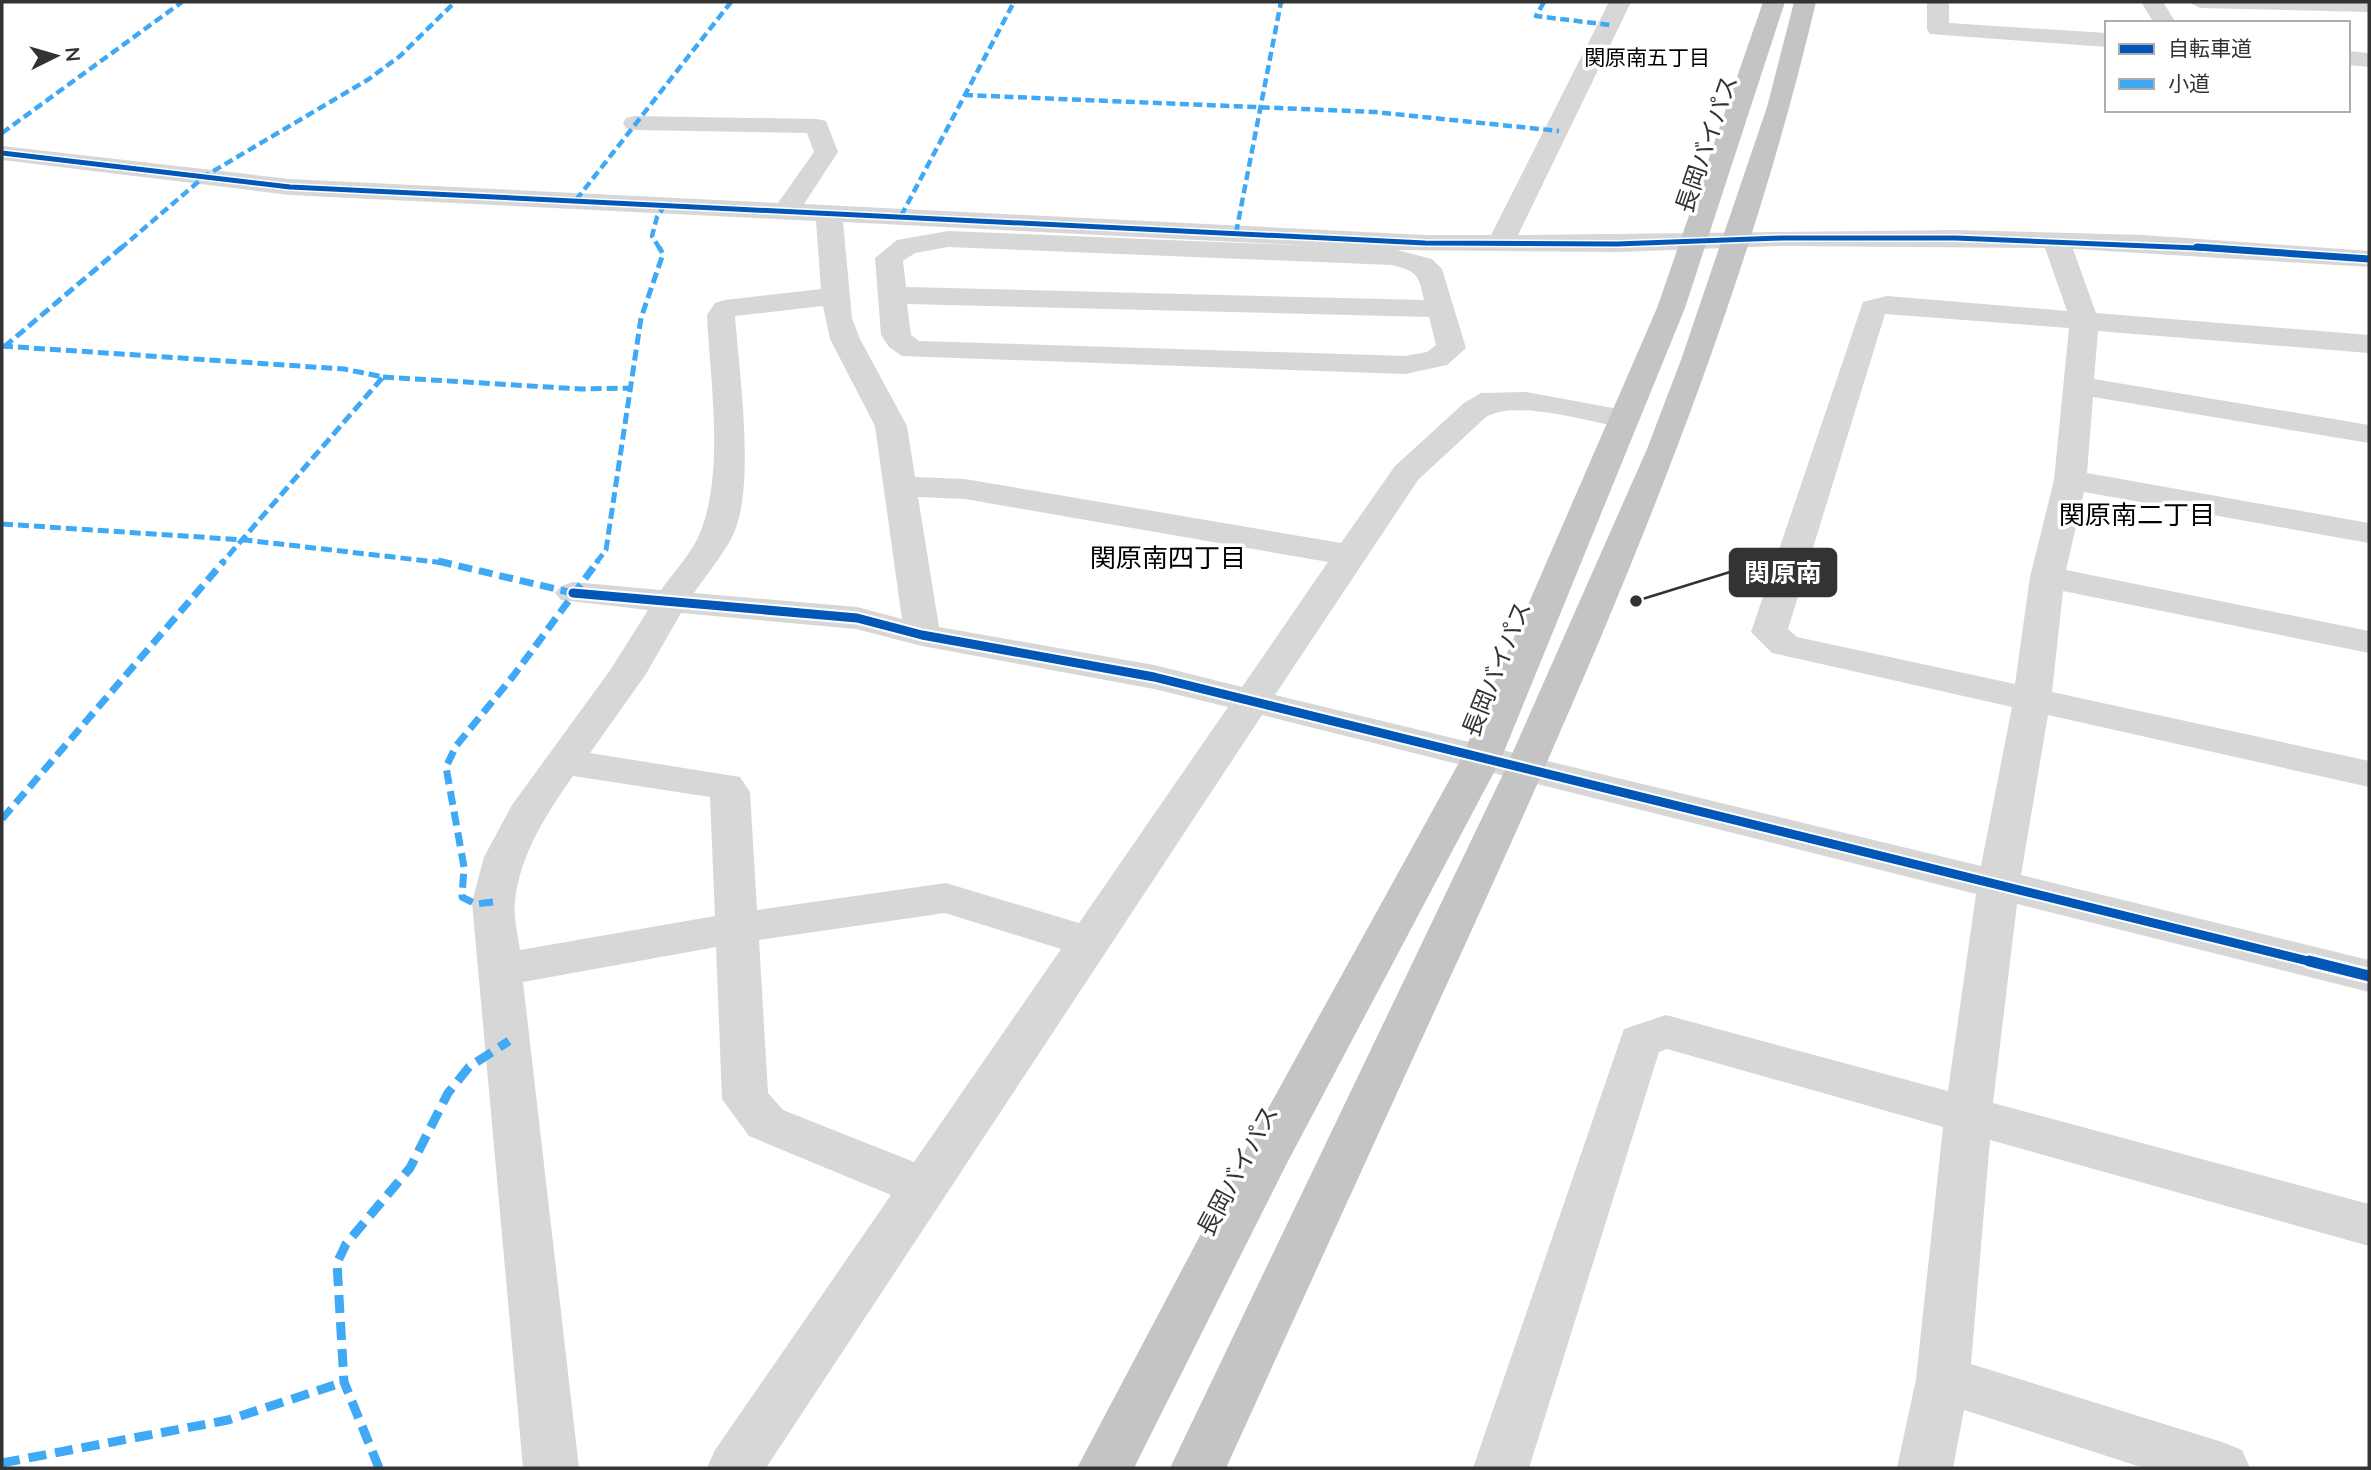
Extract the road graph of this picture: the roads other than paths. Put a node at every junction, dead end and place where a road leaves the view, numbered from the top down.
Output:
1 (1619, 2) edge
2 (1805, 2) edge
3 (1938, 2) edge
4 (2152, 2) edge
5 (2200, 2) edge
6 (2369, 6) edge
7 (1767, 12) edge
8 (2164, 21) edge
9 (2105, 40) edge
10 (635, 123) dead end
11 (2, 153) edge
12 (786, 211) junction
13 (829, 213) junction
14 (2056, 240) junction
15 (1732, 241) junction
16 (1694, 242) junction
17 (1500, 244) junction
18 (2369, 259) edge
19 (1113, 273) junction
20 (893, 295) junction
21 (836, 296) junction
22 (1442, 309) junction
23 (2084, 319) junction
24 (2369, 344) edge
25 (1097, 357) junction
26 (2078, 385) junction
27 (1624, 419) junction
28 (2369, 435) edge
29 (2070, 480) junction
30 (898, 486) junction
31 (2369, 533) edge
32 (1350, 555) junction
33 (2048, 577) junction
34 (573, 593) dead end
35 (669, 604) junction
36 (922, 635) junction
37 (2369, 642) edge
38 (2032, 699) junction
39 (1250, 700) junction
40 (1481, 759) junction
41 (563, 762) junction
42 (1525, 770) junction
43 (2369, 774) edge
44 (1998, 885) junction
45 (736, 928) junction
46 (1091, 942) junction
47 (499, 970) junction
48 (2369, 976) edge
49 (1968, 1116) junction
50 (926, 1188) junction
51 (2369, 1225) edge
52 (1942, 1379) junction
53 (551, 1468) edge
54 (735, 1468) edge
55 (1105, 1468) edge
56 (1198, 1468) edge
57 (1501, 1468) edge
58 (1925, 1468) edge
59 (2222, 1468) edge

1 - 17 street
2 - 15 highway
3 - 9 street
4 - 8 street
5 - 6 street
7 - 16 highway, 長岡バイパス
10 - 12 street
11 - 12 street
12 - 13 street
13 - 17 street
13 - 21 street
14 - 15 street
14 - 18 street
14 - 23 street
15 - 16 street
15 - 42 highway
16 - 17 street
16 - 27 highway, 長岡バイパス
19 - 20 street
19 - 20 street
19 - 22 street
19 - 22 street
19 - 25 street
20 - 25 street
21 - 30 street
21 - 35 street
22 - 25 street
23 - 24 street
23 - 26 street
23 - 38 street
26 - 28 street
26 - 29 street
27 - 32 street
27 - 40 highway, 長岡バイパス
29 - 31 street
29 - 33 street
30 - 32 street
30 - 36 street
32 - 39 street
33 - 37 street
33 - 38 street
34 - 35 street
35 - 36 street
35 - 41 street
36 - 39 street
38 - 43 street
38 - 44 street
39 - 40 street
39 - 46 street
40 - 42 street
40 - 55 highway, 長岡バイパス
41 - 45 street
41 - 47 street
42 - 44 street
42 - 56 highway
44 - 48 street
44 - 49 street
45 - 46 street
45 - 47 street
45 - 50 street
46 - 50 street
47 - 53 street
49 - 51 street
49 - 52 street
49 - 57 street
50 - 54 street
52 - 58 street
52 - 59 street

